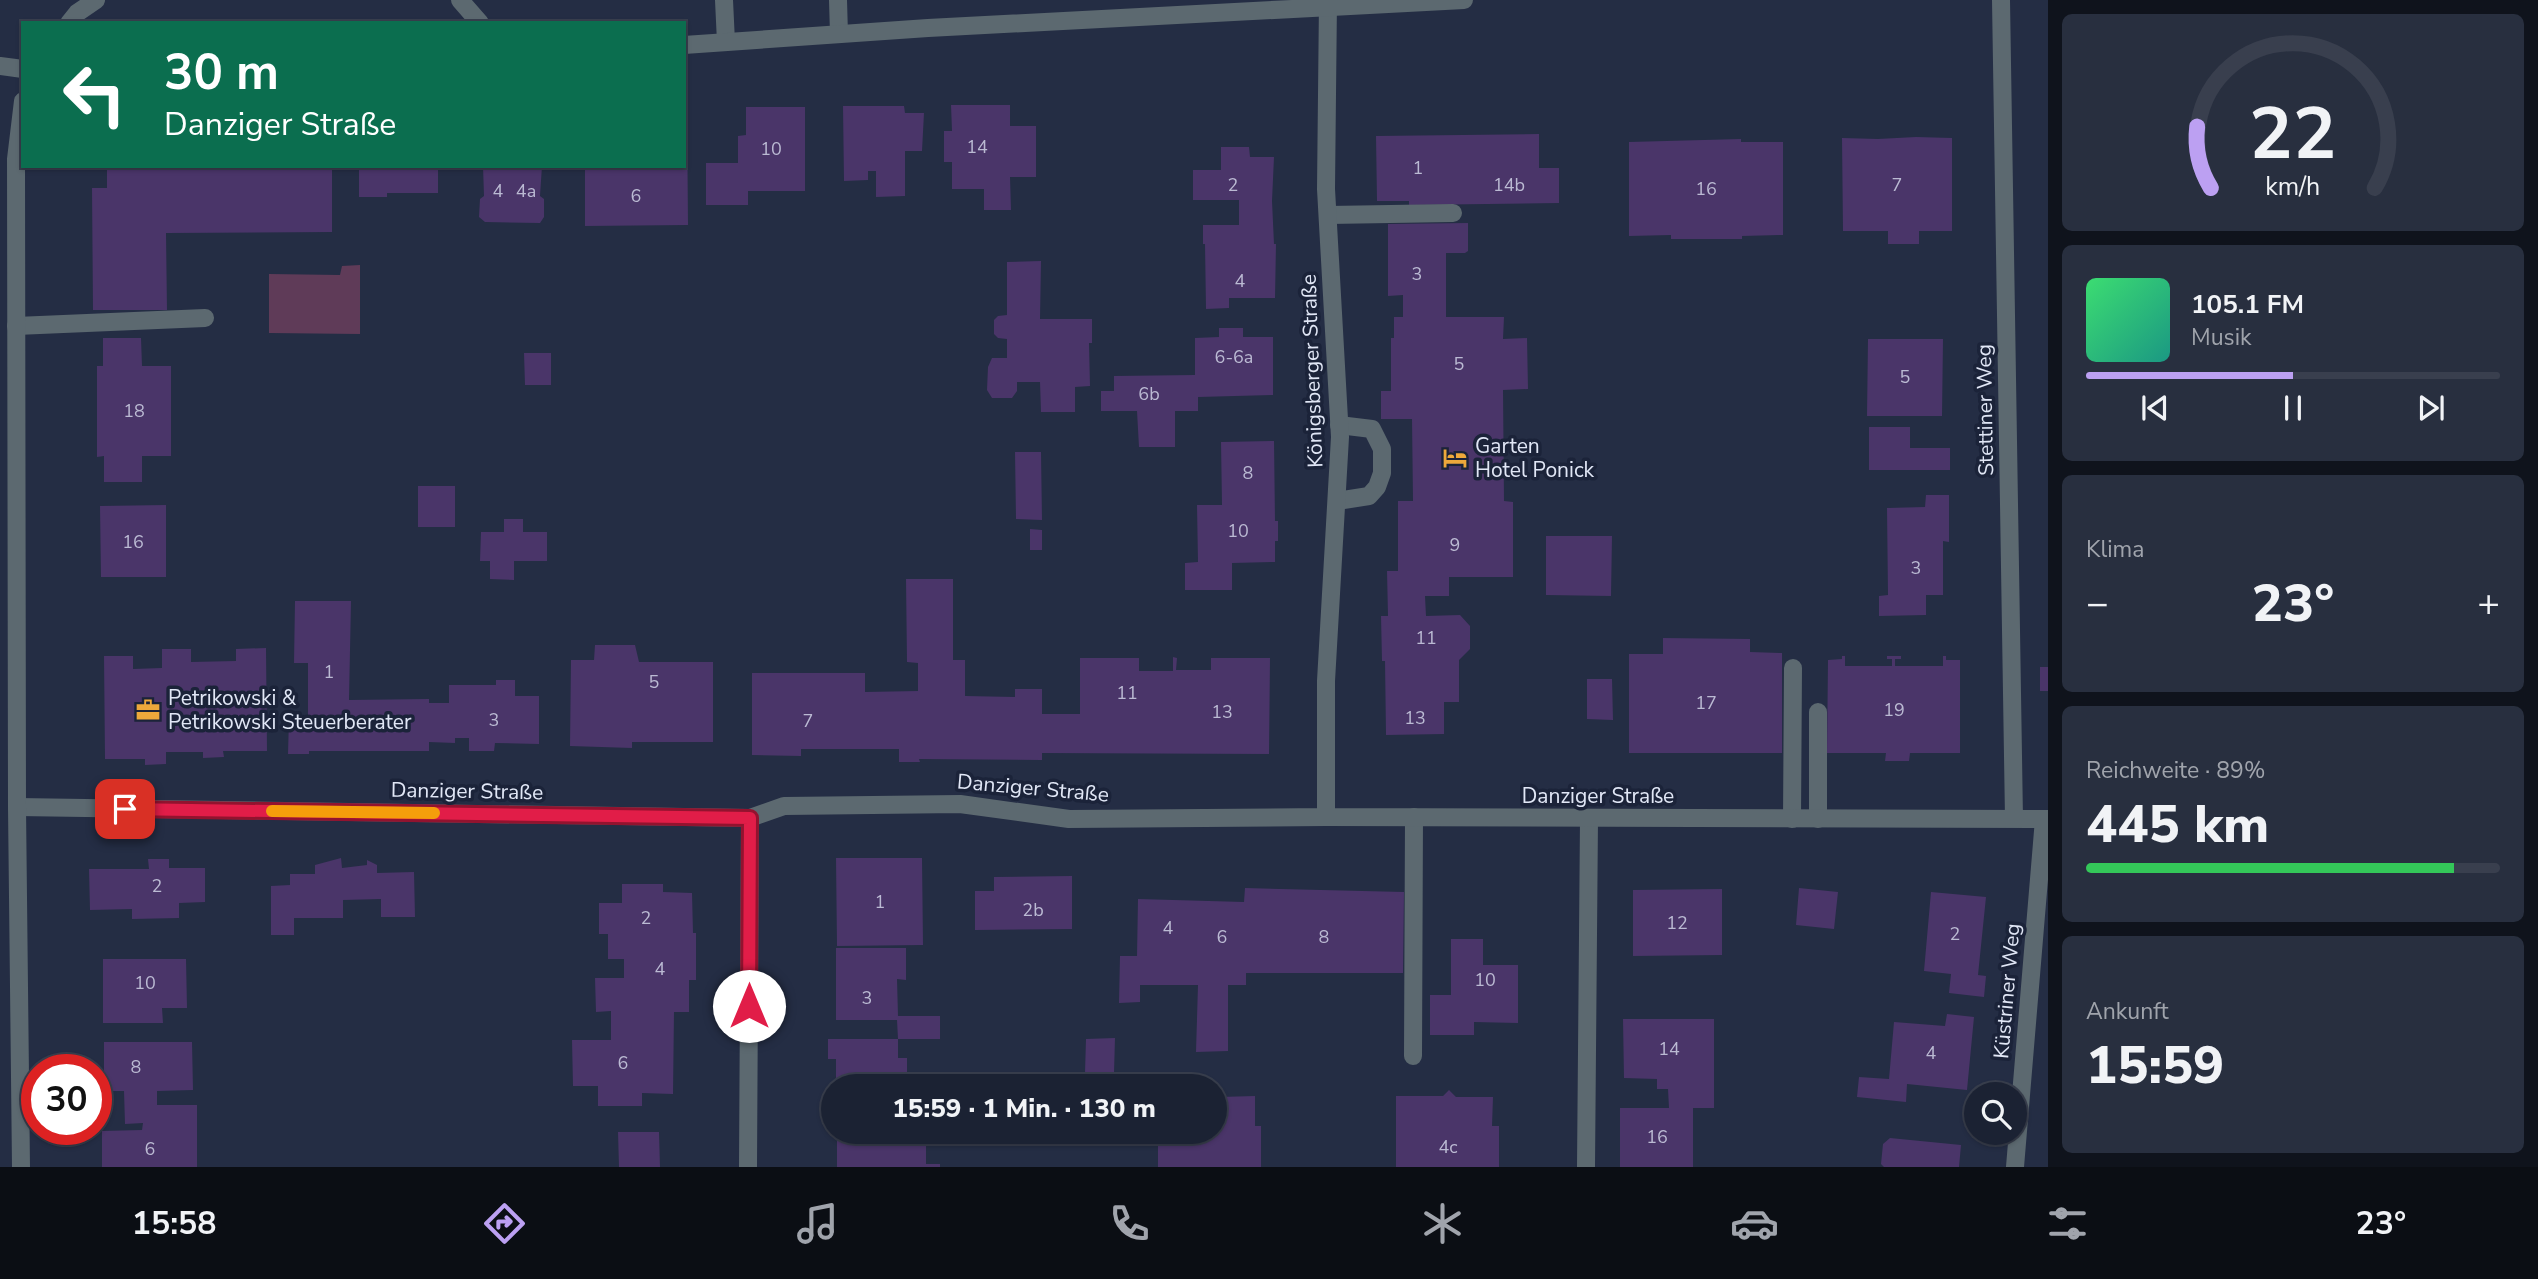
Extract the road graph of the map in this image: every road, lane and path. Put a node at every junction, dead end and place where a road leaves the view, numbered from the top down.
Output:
1 (96, 0) edge
2 (460, 0) edge
3 (724, 0) edge
4 (838, 0) edge
5 (1464, 0) edge
6 (2001, 0) edge
7 (1328, 4) edge
8 (71, 21) edge
9 (478, 21) edge
10 (839, 34) junction
11 (726, 42) junction
12 (686, 45) edge
13 (0, 66) edge
14 (21, 69) edge
15 (21, 118) edge
16 (1453, 213) dead end
17 (1328, 215) junction
18 (205, 318) dead end
19 (16, 326) junction
20 (1339, 425) junction
21 (1337, 501) junction
22 (1793, 668) dead end
23 (1818, 712) dead end
24 (17, 807) junction
25 (1326, 817) junction
26 (1414, 817) junction
27 (750, 818) junction
28 (2014, 818) junction
29 (1589, 819) junction
30 (1793, 819) junction
31 (1818, 819) junction
32 (2046, 819) edge
33 (1413, 1056) dead end
34 (20, 1167) edge
35 (748, 1167) edge
36 (1586, 1167) edge
37 (2015, 1167) edge

1 - 8 street
2 - 9 street
3 - 11 street
4 - 10 street
5 - 7 street
6 - 28 street, Stettiner Weg
7 - 10 street
7 - 17 street, Königsberger Straße
10 - 11 street
11 - 12 street
13 - 14 street
15 - 19 street
16 - 17 street
17 - 20 street, Königsberger Straße
18 - 19 street
19 - 24 street
20 - 21 street, Königsberger Straße
20 - 21 street
21 - 25 street, Königsberger Straße
22 - 30 street
23 - 31 street
24 - 27 street, Danziger Straße
24 - 34 street
25 - 26 street, Danziger Straße
25 - 27 street, Danziger Straße
26 - 29 street, Danziger Straße
26 - 33 street
27 - 35 street
28 - 31 street, Danziger Straße
28 - 32 street, Danziger Straße
29 - 30 street, Danziger Straße
29 - 36 street
30 - 31 street, Danziger Straße
32 - 37 street, Küstriner Weg

